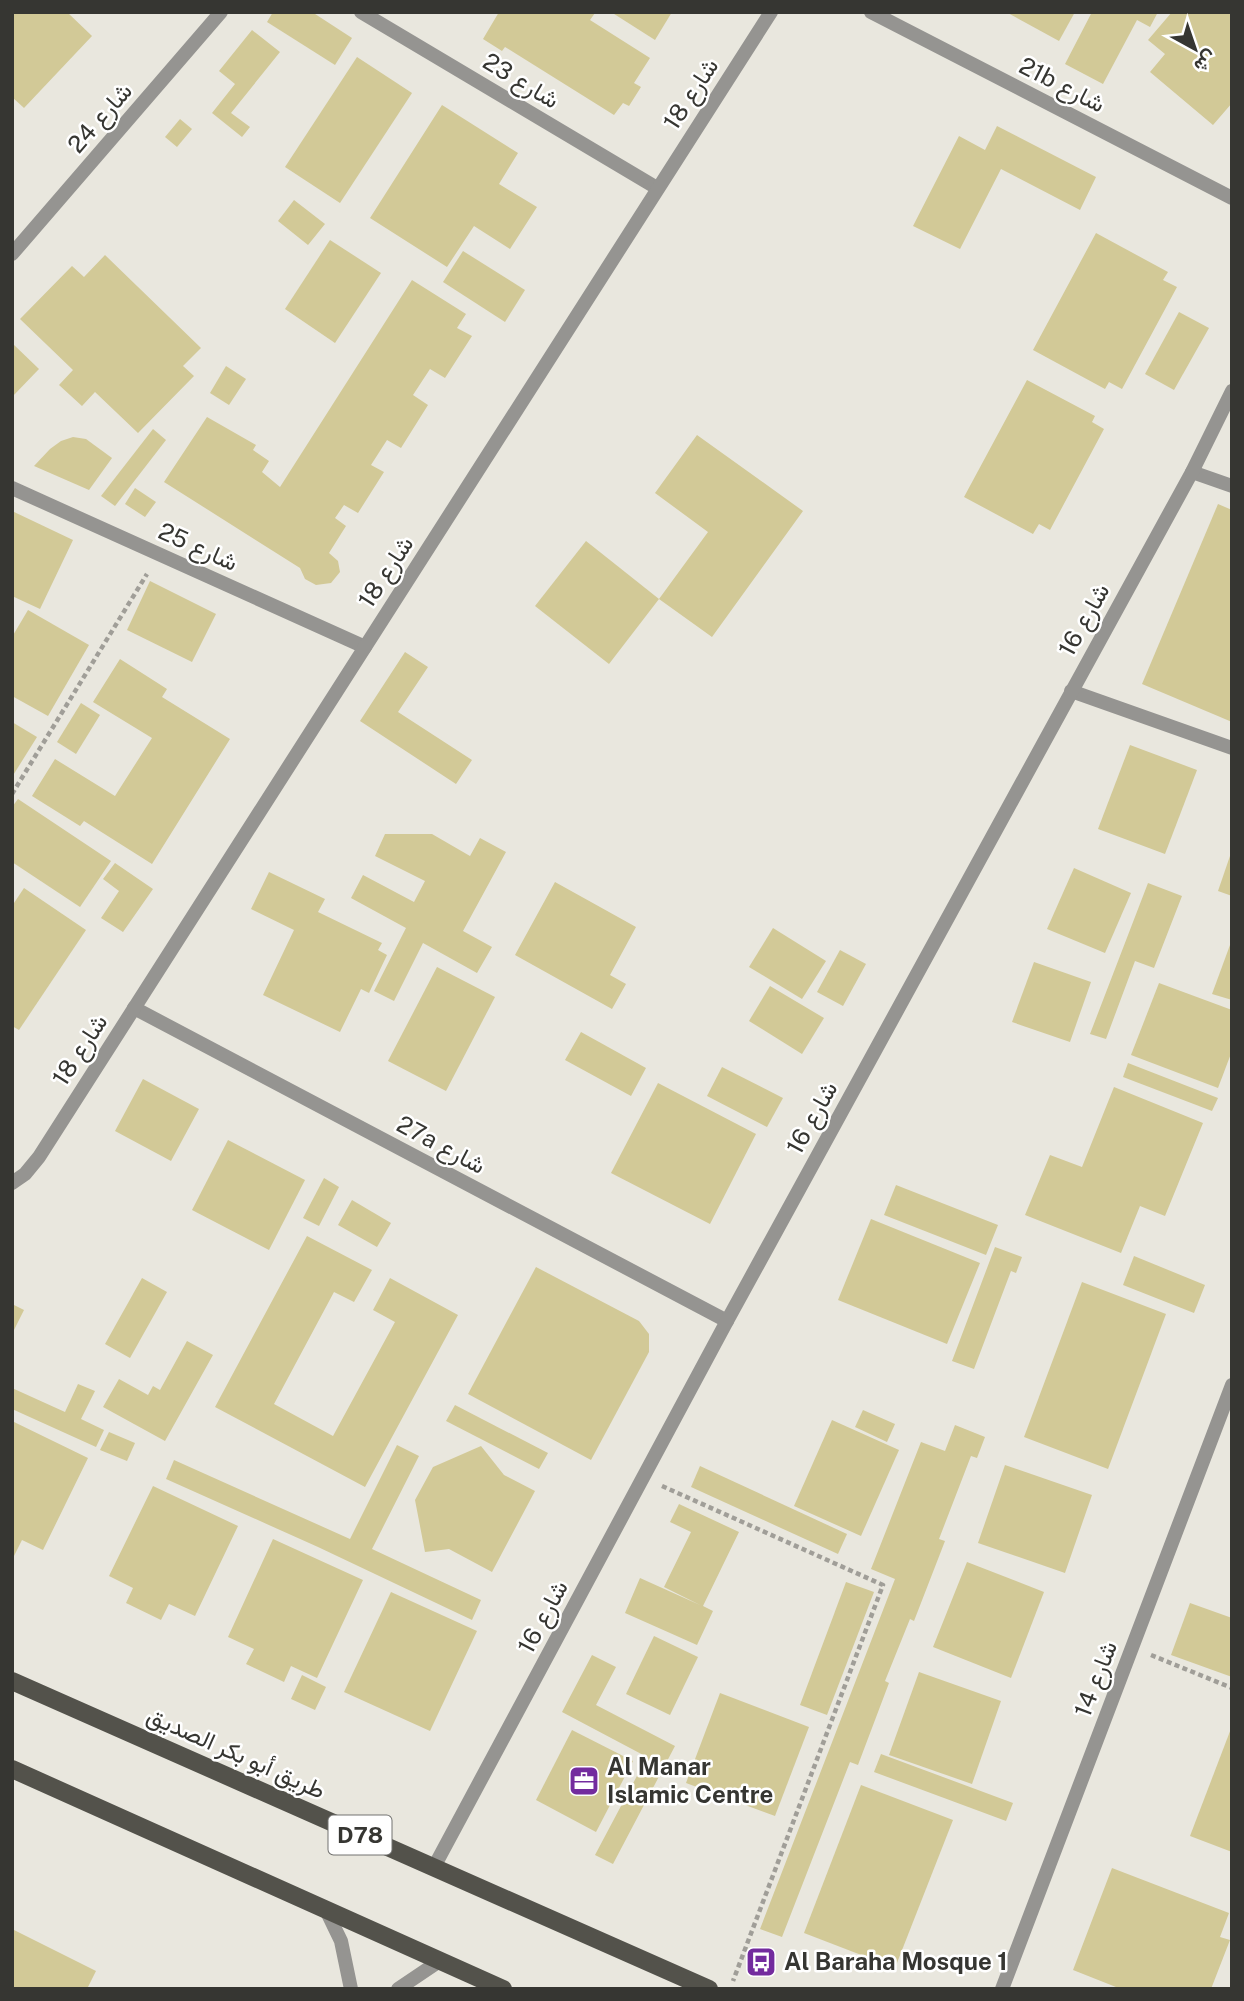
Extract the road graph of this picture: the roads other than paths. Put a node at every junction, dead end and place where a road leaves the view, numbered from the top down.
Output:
1 (221, 12) edge
2 (361, 12) edge
3 (771, 12) edge
4 (871, 12) edge
5 (657, 188) junction
6 (1232, 198) edge
7 (12, 254) edge
8 (1232, 391) edge
9 (1192, 472) junction
10 (1232, 486) edge
11 (12, 488) edge
12 (365, 647) junction
13 (1071, 691) junction
14 (1232, 748) edge
15 (134, 1009) junction
16 (12, 1183) edge
17 (727, 1321) junction
18 (1232, 1385) edge
19 (12, 1681) edge
20 (12, 1769) edge
21 (433, 1867) junction
22 (326, 1910) junction
23 (441, 1960) junction
24 (351, 1989) edge
25 (398, 1989) edge
26 (503, 1989) edge
27 (709, 1989) edge
28 (1002, 1989) edge

1 - 7 street, شارع 24
2 - 5 street, شارع 23
3 - 5 street, شارع 18
4 - 6 street, 21b شارع
5 - 12 street, شارع 18
8 - 9 street, شارع 16
9 - 10 street
9 - 13 street, شارع 16
11 - 12 street, شارع 25
12 - 15 street, شارع 18
13 - 14 street
13 - 17 street, شارع 16
15 - 16 street, شارع 18
15 - 17 street, 27a شارع
17 - 21 street, شارع 16
18 - 28 street, شارع 14
19 - 21 main road, طريق أبو بكر الصديق / D78
20 - 22 main road
21 - 27 main road, طريق أبو بكر الصديق / D78
22 - 23 main road
22 - 24 street
23 - 25 street
23 - 26 main road

